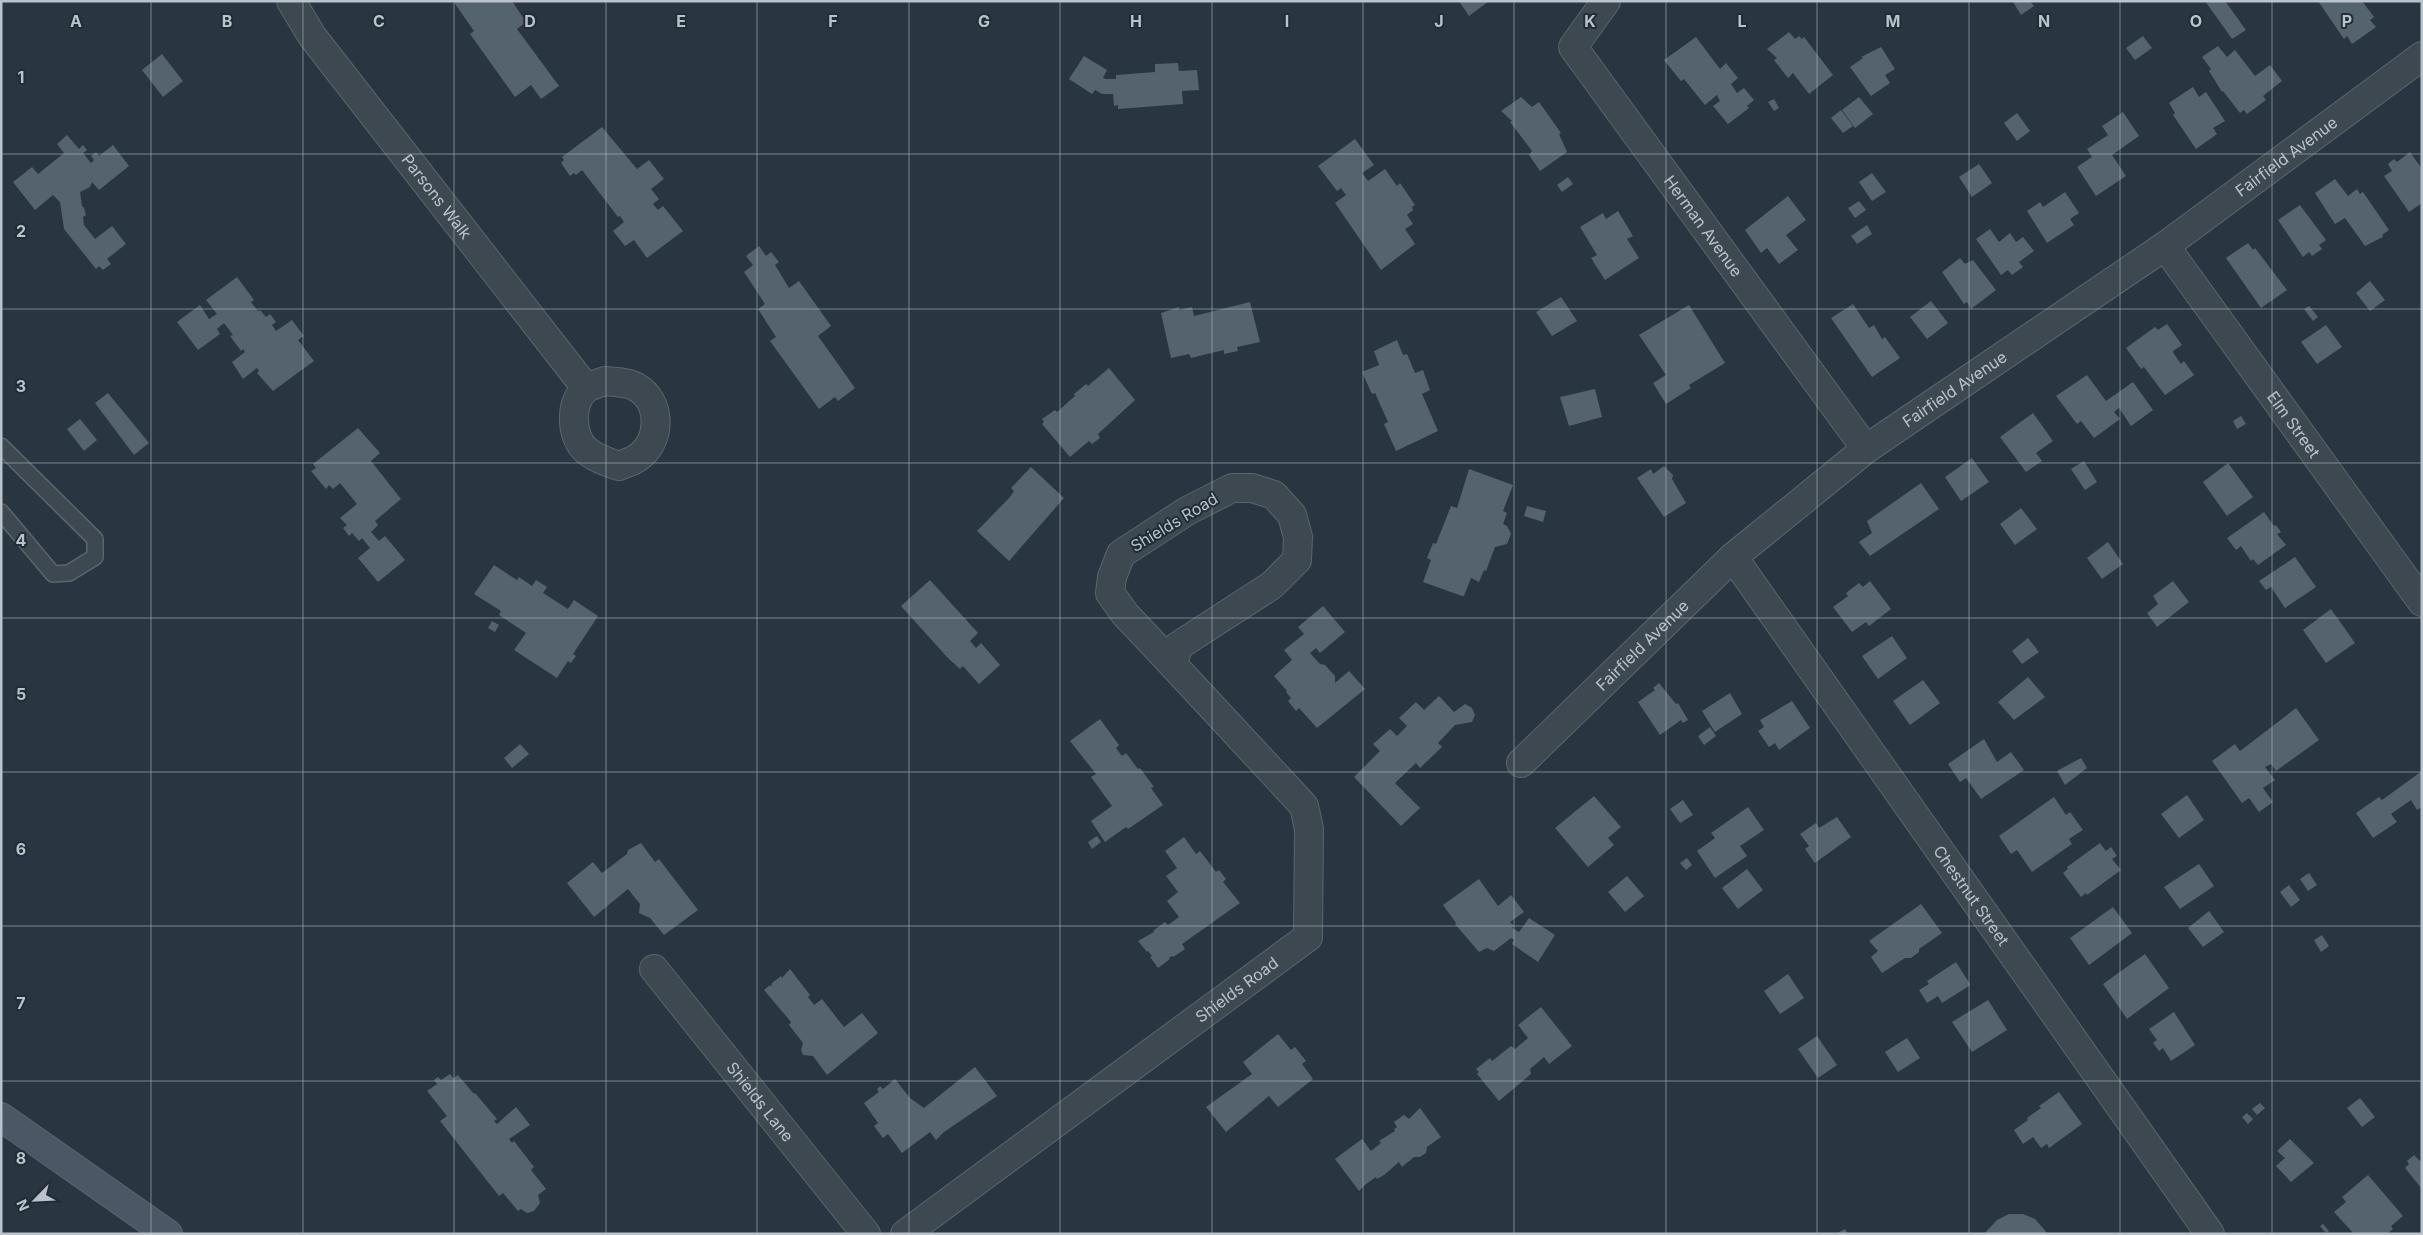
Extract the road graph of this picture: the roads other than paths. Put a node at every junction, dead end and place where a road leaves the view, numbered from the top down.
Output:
1 (291, 1) edge
2 (1606, 1) edge
3 (2422, 56) edge
4 (2165, 246) junction
5 (586, 388) dead end
6 (1, 446) edge
7 (1866, 449) junction
8 (1, 512) edge
9 (1733, 557) junction
10 (2422, 602) edge
11 (1173, 665) junction
12 (1521, 764) dead end
13 (654, 969) dead end
14 (1, 1117) edge
15 (168, 1234) edge
16 (866, 1234) edge
17 (905, 1234) edge
18 (2210, 1234) edge

1 - 5 street, Parsons Walk
2 - 7 street, Herman Avenue
3 - 4 street, Fairfield Avenue
4 - 7 street, Fairfield Avenue
4 - 10 street, Elm Street
6 - 8 lane
7 - 9 street, Fairfield Avenue
9 - 12 street, Fairfield Avenue
9 - 18 street, Chestnut Street
11 - 11 street, Shields Road
11 - 17 street, Shields Road
13 - 16 street, Shields Lane
14 - 15 main road

